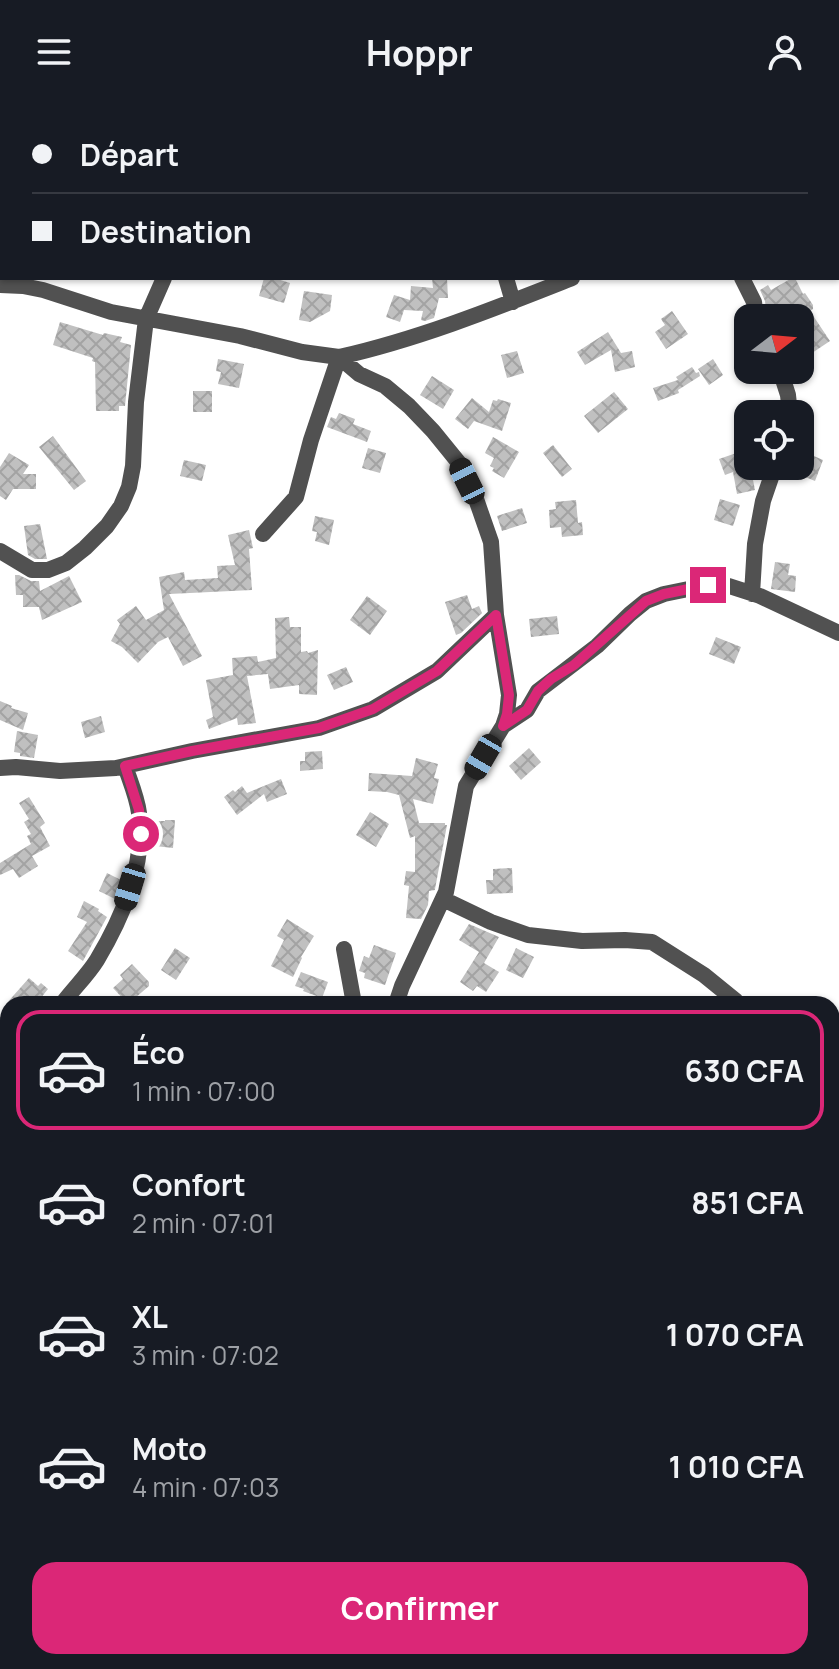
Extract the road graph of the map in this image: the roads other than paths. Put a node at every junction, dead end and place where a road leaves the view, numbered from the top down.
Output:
1 (163, 280) edge
2 (507, 280) edge
3 (567, 280) edge
4 (743, 280) edge
5 (0, 285) edge
6 (513, 302) junction
7 (754, 304) edge
8 (146, 319) junction
9 (339, 357) junction
10 (770, 480) edge
11 (263, 534) dead end
12 (0, 551) edge
13 (752, 594) junction
14 (496, 615) junction
15 (839, 633) edge
16 (503, 726) junction
17 (125, 766) junction
18 (0, 768) edge
19 (443, 899) junction
20 (344, 949) dead end
21 (68, 996) edge
22 (353, 996) edge
23 (399, 996) edge
24 (730, 996) edge

1 - 8 street
2 - 6 street
3 - 6 street
4 - 7 street
5 - 8 street
6 - 9 street
8 - 9 street
8 - 12 street
9 - 11 street
9 - 14 street
10 - 13 street
13 - 15 street
13 - 16 street
14 - 16 street
14 - 17 street
16 - 19 street
17 - 18 street
17 - 21 street
19 - 23 street
19 - 24 street
20 - 22 street

